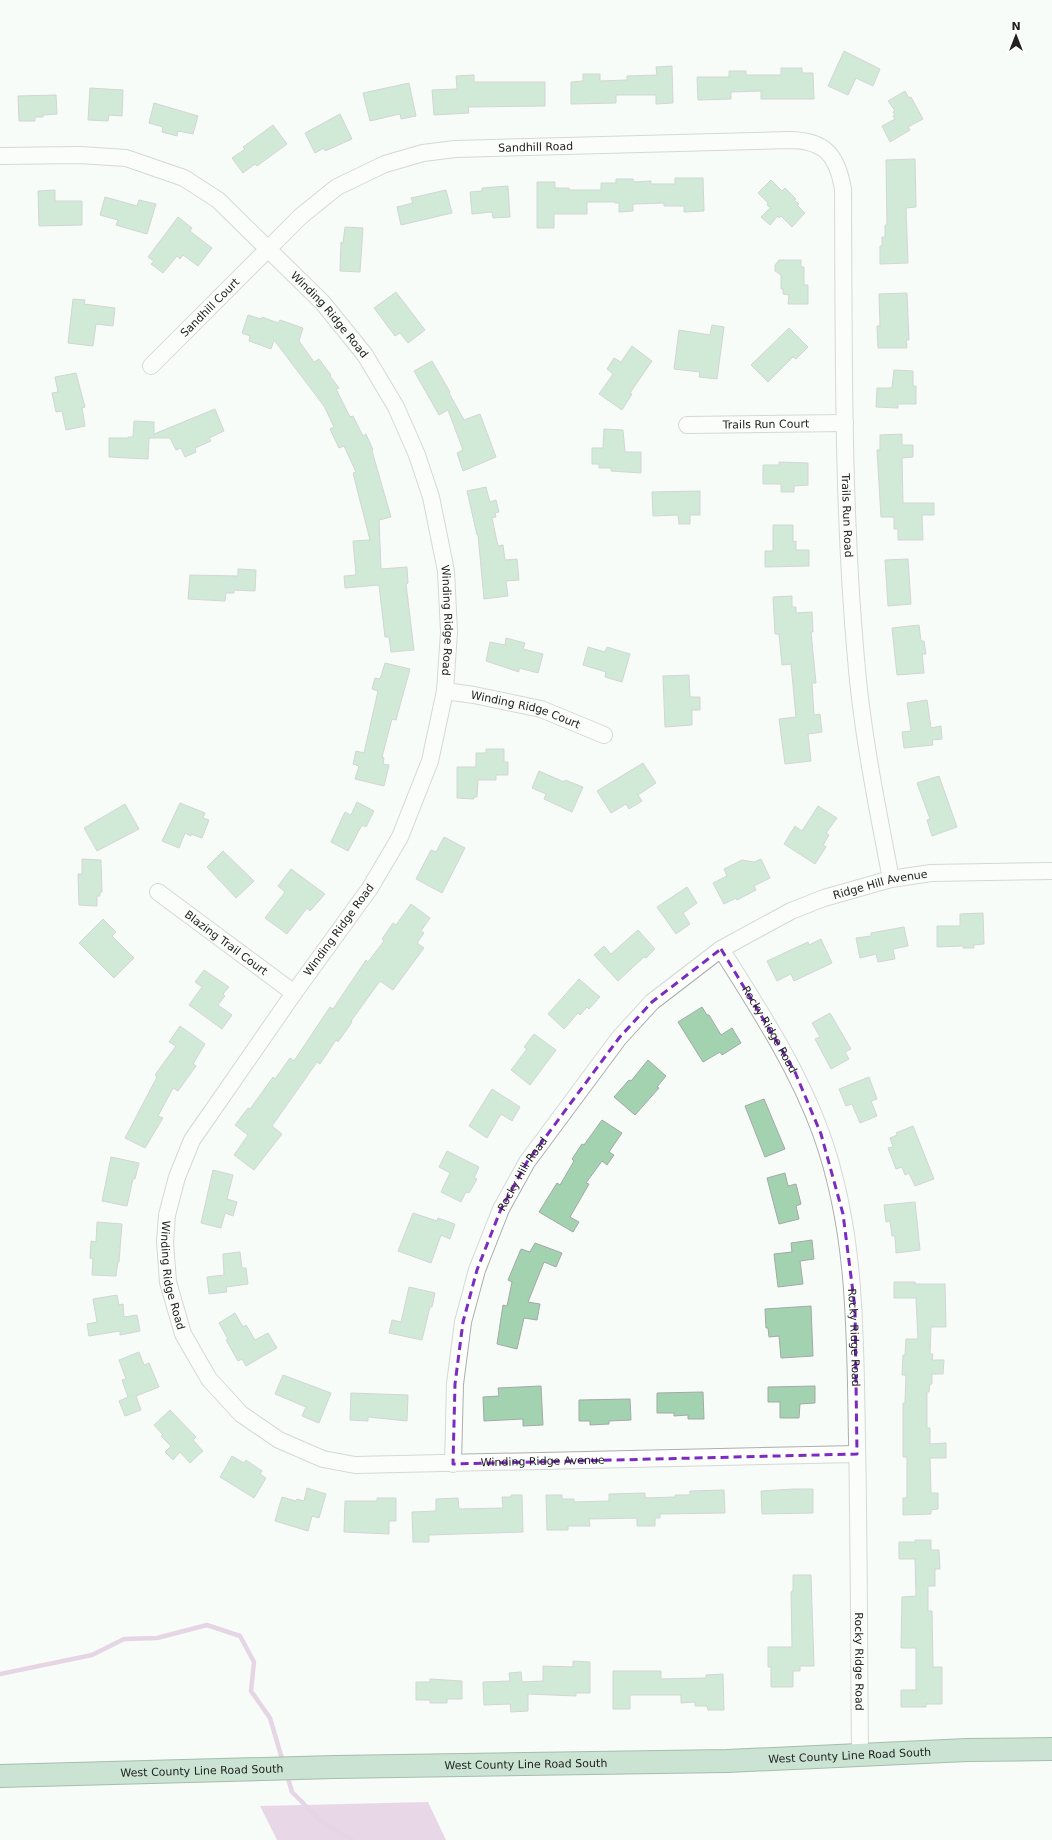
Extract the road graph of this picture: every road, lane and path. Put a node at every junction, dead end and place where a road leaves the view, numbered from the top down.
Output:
1 (829, 153) joint
2 (0, 156) edge
3 (269, 248) junction
4 (151, 366) dead end
5 (845, 423) junction
6 (687, 425) dead end
7 (445, 691) junction
8 (604, 735) dead end
9 (1052, 871) edge
10 (891, 879) junction
11 (158, 892) dead end
12 (721, 949) junction
13 (294, 993) junction
14 (241, 1414) joint
15 (857, 1454) junction
16 (453, 1464) junction
17 (1052, 1749) edge
18 (860, 1755) junction
19 (0, 1776) edge

1 - 3 street, Sandhill Road
1 - 5 street, Trails Run Road
2 - 3 street, Winding Ridge Road
3 - 4 street, Sandhill Court
3 - 7 street, Winding Ridge Road
5 - 6 street, Trails Run Court
5 - 10 street, Trails Run Road
7 - 8 street, Winding Ridge Court
7 - 13 street, Winding Ridge Road
9 - 10 street, Ridge Hill Avenue
10 - 12 street, Ridge Hill Avenue
11 - 13 street, Blazing Trail Court
12 - 15 street, Rocky Ridge Road
12 - 16 street, Rocky Hill Road
13 - 14 street, Winding Ridge Road
14 - 16 street, Winding Ridge Avenue
15 - 16 street, Winding Ridge Avenue
15 - 18 street, Rocky Ridge Road
17 - 18 main road, West County Line Road South
18 - 19 main road, West County Line Road South

